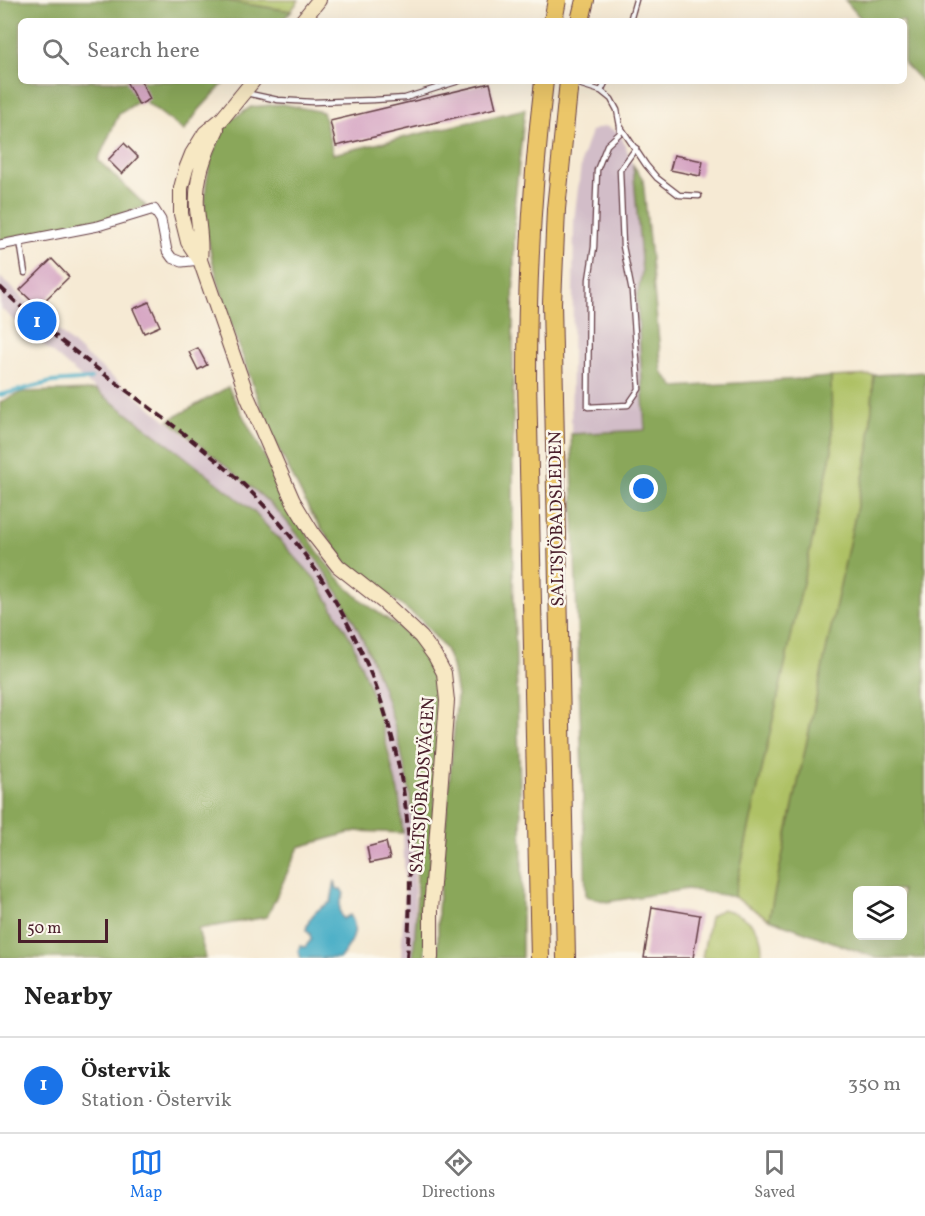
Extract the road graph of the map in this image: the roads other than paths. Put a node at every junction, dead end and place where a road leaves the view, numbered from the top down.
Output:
1 (319, 0) edge
2 (557, 0) edge
3 (584, 0) edge
4 (636, 0) edge
5 (304, 18) edge
6 (554, 18) edge
7 (580, 18) edge
8 (631, 18) edge
9 (250, 84) edge
10 (449, 84) edge
11 (544, 84) edge
12 (576, 84) edge
13 (579, 84) edge
14 (604, 84) edge
15 (601, 91) junction
16 (243, 92) junction
17 (620, 126) junction
18 (636, 148) junction
19 (699, 196) dead end
20 (20, 241) junction
21 (0, 245) edge
22 (200, 260) junction
23 (25, 273) dead end
24 (431, 958) edge
25 (540, 958) edge
26 (566, 958) edge

1 - 5 street
2 - 6 highway
3 - 7 highway
4 - 8 lane
9 - 16 street, SALTSJÖBADSVÄGEN
10 - 16 lane
11 - 25 highway, SALTSJÖBADSLEDEN
12 - 26 highway, SALTSJÖBADSLEDEN
13 - 15 lane
14 - 15 lane
15 - 17 lane
16 - 22 street, SALTSJÖBADSVÄGEN
17 - 18 lane
17 - 18 lane
18 - 19 lane
20 - 21 street
20 - 22 street
20 - 23 lane
22 - 24 street, SALTSJÖBADSVÄGEN

